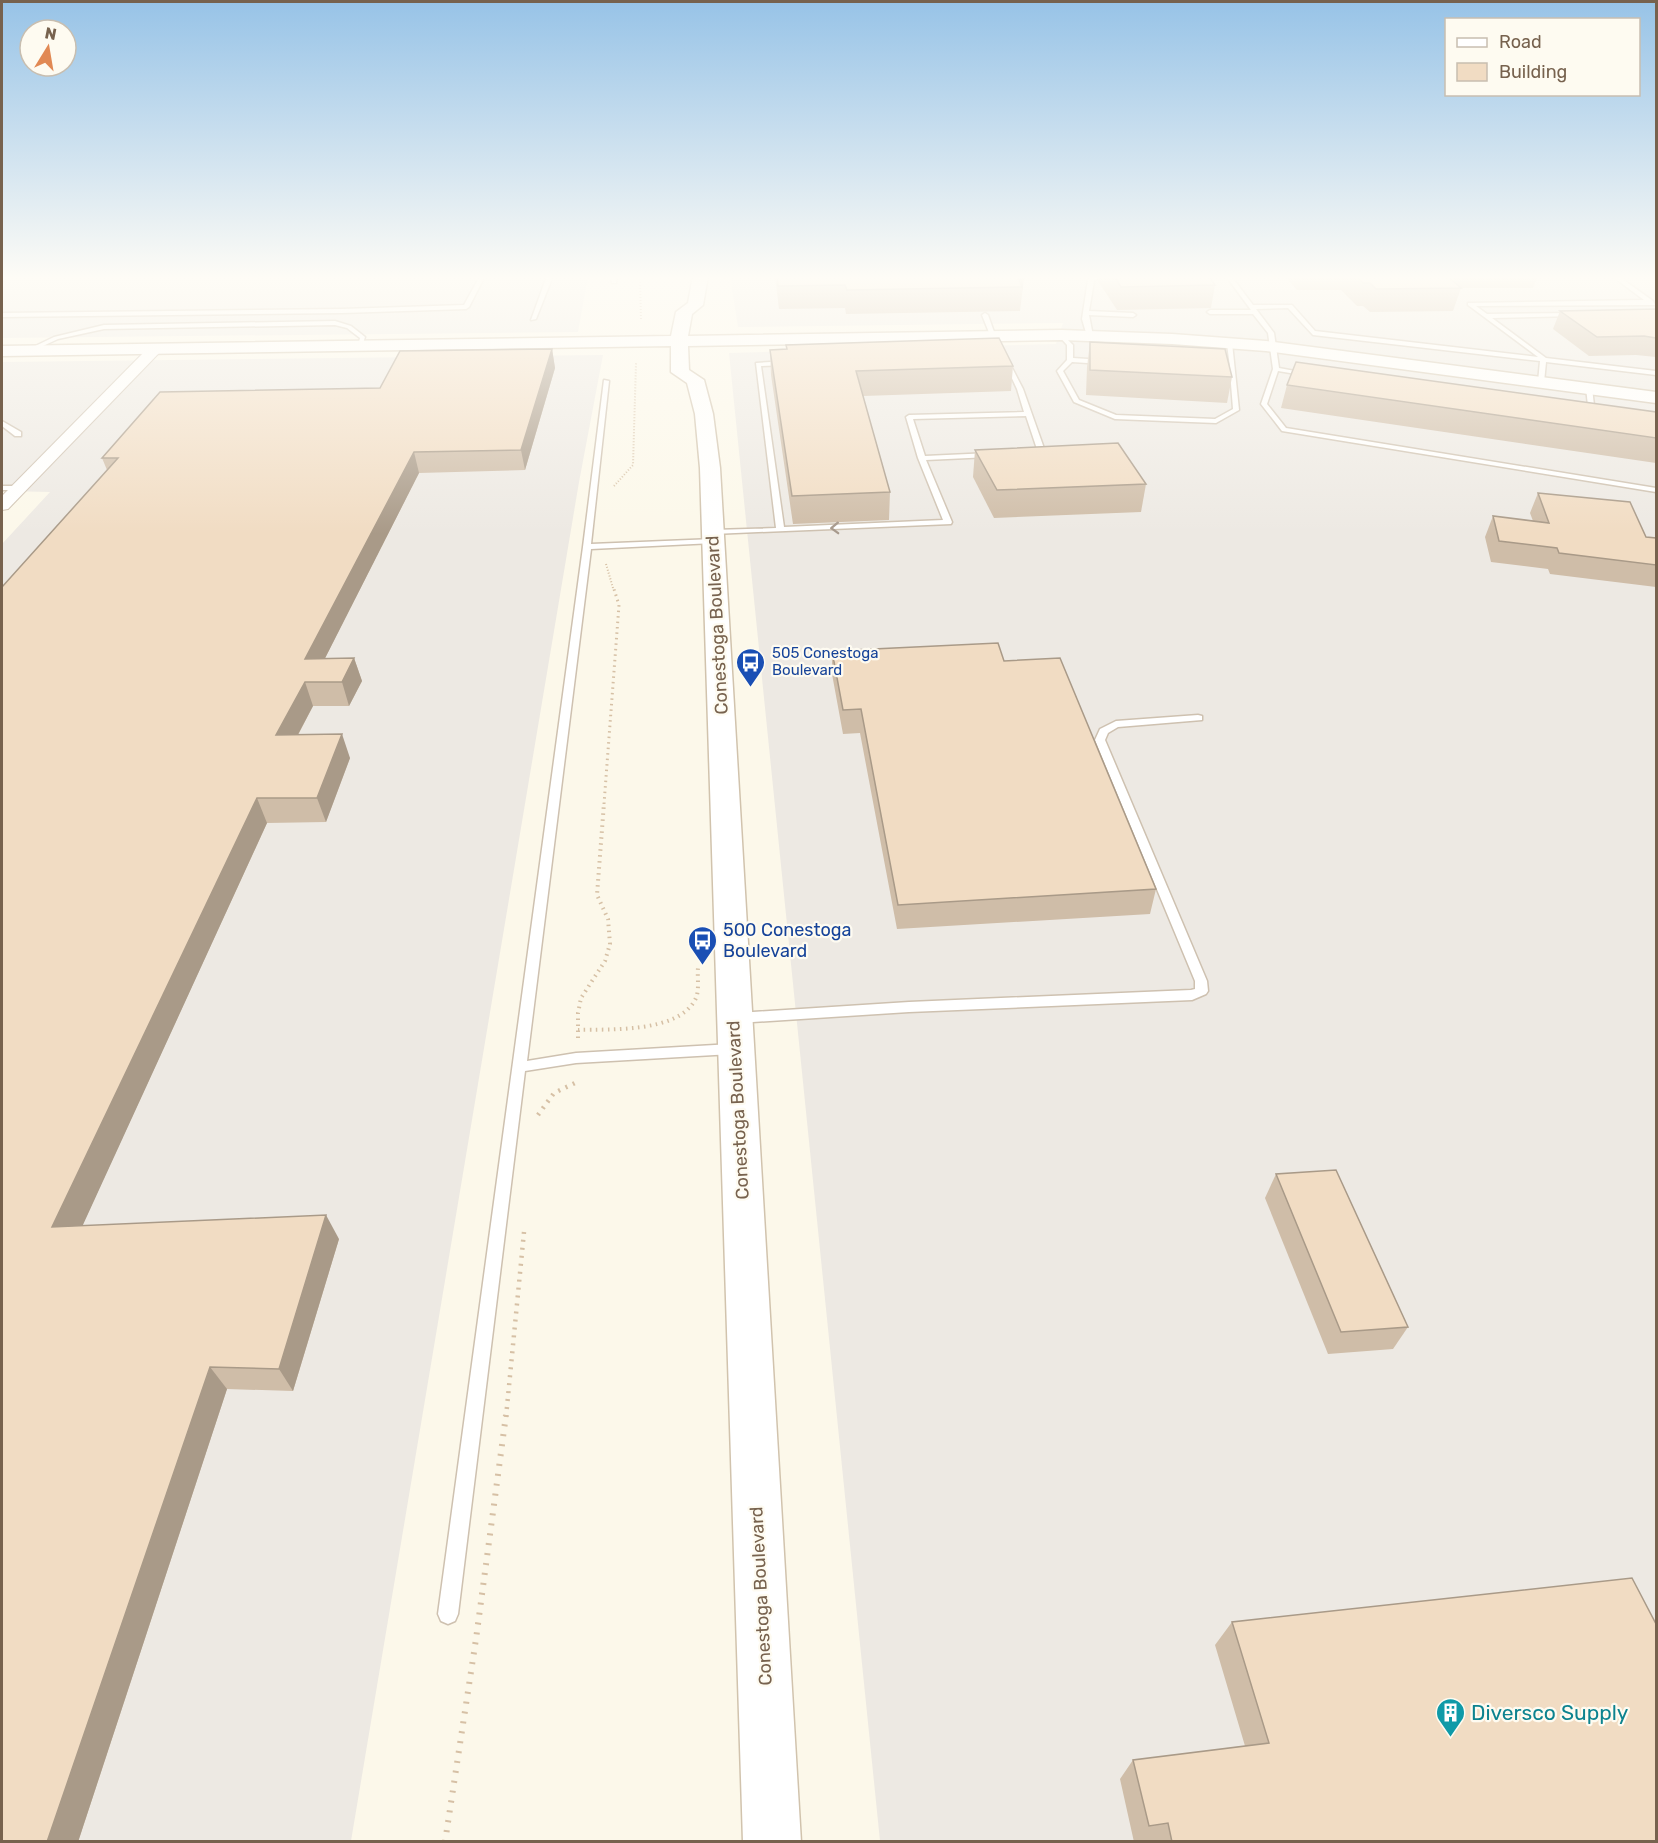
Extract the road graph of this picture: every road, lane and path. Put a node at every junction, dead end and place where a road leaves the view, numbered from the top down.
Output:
1 (142, 362) edge
2 (637, 362) edge
3 (680, 362) edge
4 (706, 362) edge
5 (1006, 362) edge
6 (1068, 362) edge
7 (1232, 362) edge
8 (1275, 362) edge
9 (1387, 362) edge
10 (1543, 362) edge
11 (1573, 362) edge
12 (793, 363) edge
13 (1221, 368) edge
14 (1233, 369) junction
15 (1276, 369) junction
16 (1656, 373) edge
17 (1311, 374) edge
18 (695, 380) junction
19 (606, 381) dead end
20 (1541, 382) junction
21 (1589, 388) junction
22 (1656, 397) edge
23 (1580, 412) edge
24 (1028, 414) junction
25 (1592, 414) junction
26 (1603, 416) edge
27 (2, 423) edge
28 (18, 434) dead end
29 (998, 455) edge
30 (1020, 455) edge
31 (922, 458) junction
32 (2, 488) edge
33 (18, 488) junction
34 (1656, 490) edge
35 (612, 494) dead end
36 (2, 505) edge
37 (780, 530) junction
38 (714, 536) junction
39 (608, 546) junction
40 (587, 547) junction
41 (1198, 718) dead end
42 (698, 963) dead end
43 (578, 1030) junction
44 (735, 1033) junction
45 (576, 1058) junction
46 (519, 1067) junction
47 (537, 1122) dead end
48 (525, 1222) dead end
49 (448, 1614) dead end
50 (445, 1842) edge
51 (772, 1842) edge

1 - 33 street
2 - 35 path
3 - 18 street, Conestoga Boulevard
4 - 18 street
5 - 24 lane
6 - 14 lane
7 - 14 lane
8 - 15 lane
9 - 20 street
10 - 20 lane
11 - 16 lane
12 - 37 lane
13 - 14 lane
15 - 17 lane
15 - 34 lane
18 - 38 street, Conestoga Boulevard
19 - 40 lane
20 - 21 street
21 - 22 street
21 - 25 lane
23 - 25 lane
24 - 30 lane
24 - 31 lane
25 - 26 lane
27 - 28 lane
29 - 31 lane
31 -> 37 lane
32 - 33 lane
33 - 36 street
37 - 38 lane
38 - 39 lane
38 - 44 street, Conestoga Boulevard
39 - 40 lane
39 - 43 path
40 - 46 lane
41 - 44 lane
42 - 43 path
43 - 45 path
44 - 45 lane
44 - 51 street, Conestoga Boulevard
45 - 46 lane
45 - 47 path
46 - 49 lane
48 - 50 path

